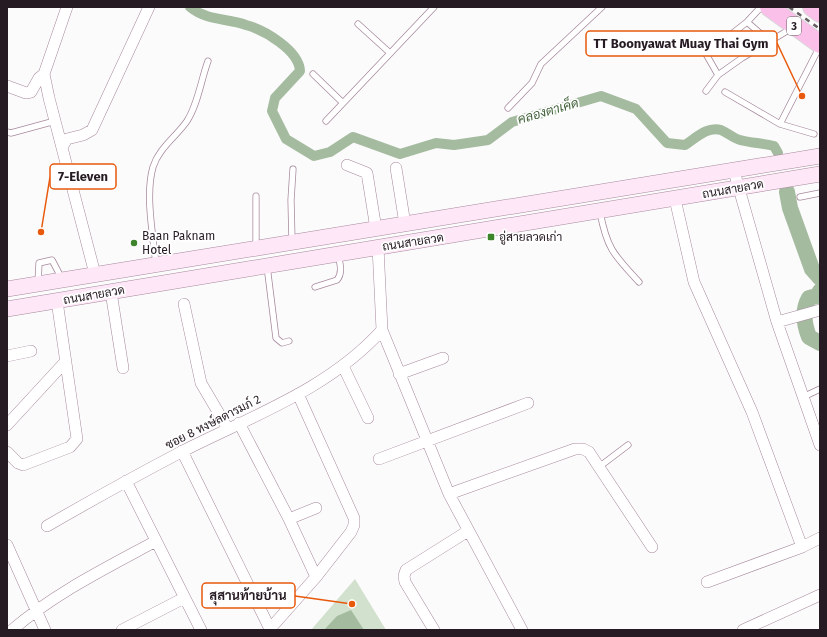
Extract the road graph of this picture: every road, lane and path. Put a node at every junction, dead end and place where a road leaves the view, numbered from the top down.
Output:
1 (67, 7) edge
2 (149, 7) edge
3 (434, 7) edge
4 (602, 7) edge
5 (760, 7) edge
6 (769, 7) edge
7 (812, 7) edge
8 (820, 12) edge
9 (747, 22) junction
10 (358, 24) dead end
11 (794, 26) junction
12 (769, 41) junction
13 (820, 45) edge
14 (390, 53) junction
15 (208, 61) dead end
16 (44, 74) junction
17 (313, 74) dead end
18 (718, 75) junction
19 (7, 86) edge
20 (706, 91) dead end
21 (725, 92) dead end
22 (343, 103) junction
23 (508, 108) dead end
24 (55, 121) junction
25 (326, 121) dead end
26 (780, 124) junction
27 (7, 132) edge
28 (814, 134) dead end
29 (62, 147) junction
30 (820, 156) edge
31 (347, 165) dead end
32 (396, 168) dead end
33 (293, 169) dead end
34 (734, 171) junction
35 (820, 174) edge
36 (738, 188) junction
37 (820, 193) edge
38 (256, 196) dead end
39 (800, 197) dead end
40 (675, 199) junction
41 (600, 212) junction
42 (405, 224) junction
43 (376, 230) junction
44 (292, 243) junction
45 (378, 247) junction
46 (256, 249) junction
47 (220, 254) junction
48 (338, 254) junction
49 (156, 264) junction
50 (267, 266) junction
51 (222, 273) junction
52 (95, 274) junction
53 (63, 280) junction
54 (639, 282) dead end
55 (38, 284) junction
56 (315, 287) dead end
57 (8, 288) edge
58 (111, 292) junction
59 (58, 301) junction
60 (184, 304) dead end
61 (7, 309) edge
62 (820, 310) edge
63 (777, 322) junction
64 (382, 330) junction
65 (289, 342) dead end
66 (31, 351) dead end
67 (7, 356) edge
68 (443, 358) dead end
69 (66, 361) junction
70 (343, 366) junction
71 (123, 368) dead end
72 (399, 374) junction
73 (820, 389) edge
74 (298, 394) junction
75 (803, 396) junction
76 (528, 403) dead end
77 (368, 418) dead end
78 (239, 423) junction
79 (7, 425) edge
80 (228, 428) junction
81 (426, 440) junction
82 (628, 445) dead end
83 (820, 445) edge
84 (182, 451) junction
85 (7, 452) edge
86 (379, 459) dead end
87 (599, 467) junction
88 (126, 481) junction
89 (449, 494) junction
90 (316, 508) dead end
91 (289, 520) junction
92 (46, 526) dead end
93 (468, 531) junction
94 (820, 538) edge
95 (156, 541) junction
96 (7, 545) edge
97 (652, 547) dead end
98 (802, 547) junction
99 (10, 562) edge
100 (316, 577) junction
101 (708, 582) dead end
102 (820, 595) edge
103 (184, 598) junction
104 (35, 610) junction
105 (12, 630) edge
106 (45, 630) edge
107 (122, 630) edge
108 (201, 630) edge
109 (270, 630) edge
110 (434, 630) edge
111 (522, 630) edge
112 (743, 630) edge

1 - 16 street
2 - 29 street
3 - 14 lane
4 - 23 lane
5 - 9 lane
6 - 11 highway, 3
7 - 8 highway, 3
9 - 12 lane
9 - 18 lane
10 - 14 lane
11 - 12 lane
11 - 13 highway, 3
12 - 18 lane
13 - 26 lane
14 - 22 lane
15 - 49 lane
16 - 19 street
16 - 24 street
17 - 22 lane
18 - 20 lane
21 - 26 lane
22 - 25 lane
24 - 27 lane
24 - 29 street
26 - 28 lane
29 - 52 street
30 - 34 main road, ถนนสายลวด
31 - 43 street
32 - 42 street
33 - 44 lane
34 - 36 street
34 - 42 main road, ถนนสายลวด
35 - 36 main road, ถนนสายลวด
36 - 40 main road, ถนนสายลวด
36 - 63 street
37 - 39 lane
38 - 46 lane
40 - 41 main road, ถนนสายลวด
40 - 98 street
41 - 45 main road, ถนนสายลวด
41 - 54 lane
42 - 43 main road, ถนนสายลวด
43 - 44 main road, ถนนสายลวด
44 - 46 main road, ถนนสายลวด
45 - 48 main road, ถนนสายลวด
45 - 64 street
46 - 47 main road, ถนนสายลวด
47 - 49 main road, ถนนสายลวด
47 - 51 main road
48 - 50 main road, ถนนสายลวด
48 - 56 lane
49 - 52 main road, ถนนสายลวด
50 - 51 main road, ถนนสายลวด
50 - 65 lane
51 - 58 main road, ถนนสายลวด
52 - 53 main road, ถนนสายลวด
53 - 55 main road, ถนนสายลวด
53 - 55 lane
55 - 57 main road, ถนนสายลวด
58 - 59 main road, ถนนสายลวด
58 - 71 street
59 - 61 main road, ถนนสายลวด
59 - 69 street
60 - 80 street
62 - 63 street
63 - 75 street
64 - 70 street, ซอย 8 หงษ์ลดารมภ์ 2
64 - 72 street
66 - 67 street
68 - 72 street
69 - 79 street
69 - 85 street
70 - 74 street, ซอย 8 หงษ์ลดารมภ์ 2
70 - 77 street
72 - 81 street
73 - 75 lane
74 - 78 street, ซอย 8 หงษ์ลดารมภ์ 2
74 - 100 street
75 - 83 street
76 - 81 street
78 - 80 street, ซอย 8 หงษ์ลดารมภ์ 2
78 - 91 street
80 - 84 street, ซอย 8 หงษ์ลดารมภ์ 2
81 - 86 street
81 - 89 street
82 - 87 lane
84 - 88 street, ซอย 8 หงษ์ลดารมภ์ 2
84 - 109 street
87 - 89 street
87 - 97 street
88 - 92 street, ซอย 8 หงษ์ลดารมภ์ 2
88 - 95 street
89 - 93 street
90 - 91 street
91 - 100 street
93 - 110 street
93 - 111 street
94 - 98 street
95 - 103 street
95 - 104 street
96 - 99 street
98 - 101 street
99 - 104 street
100 - 109 street
102 - 112 street
103 - 107 street
103 - 108 street
104 - 105 street
104 - 106 street

